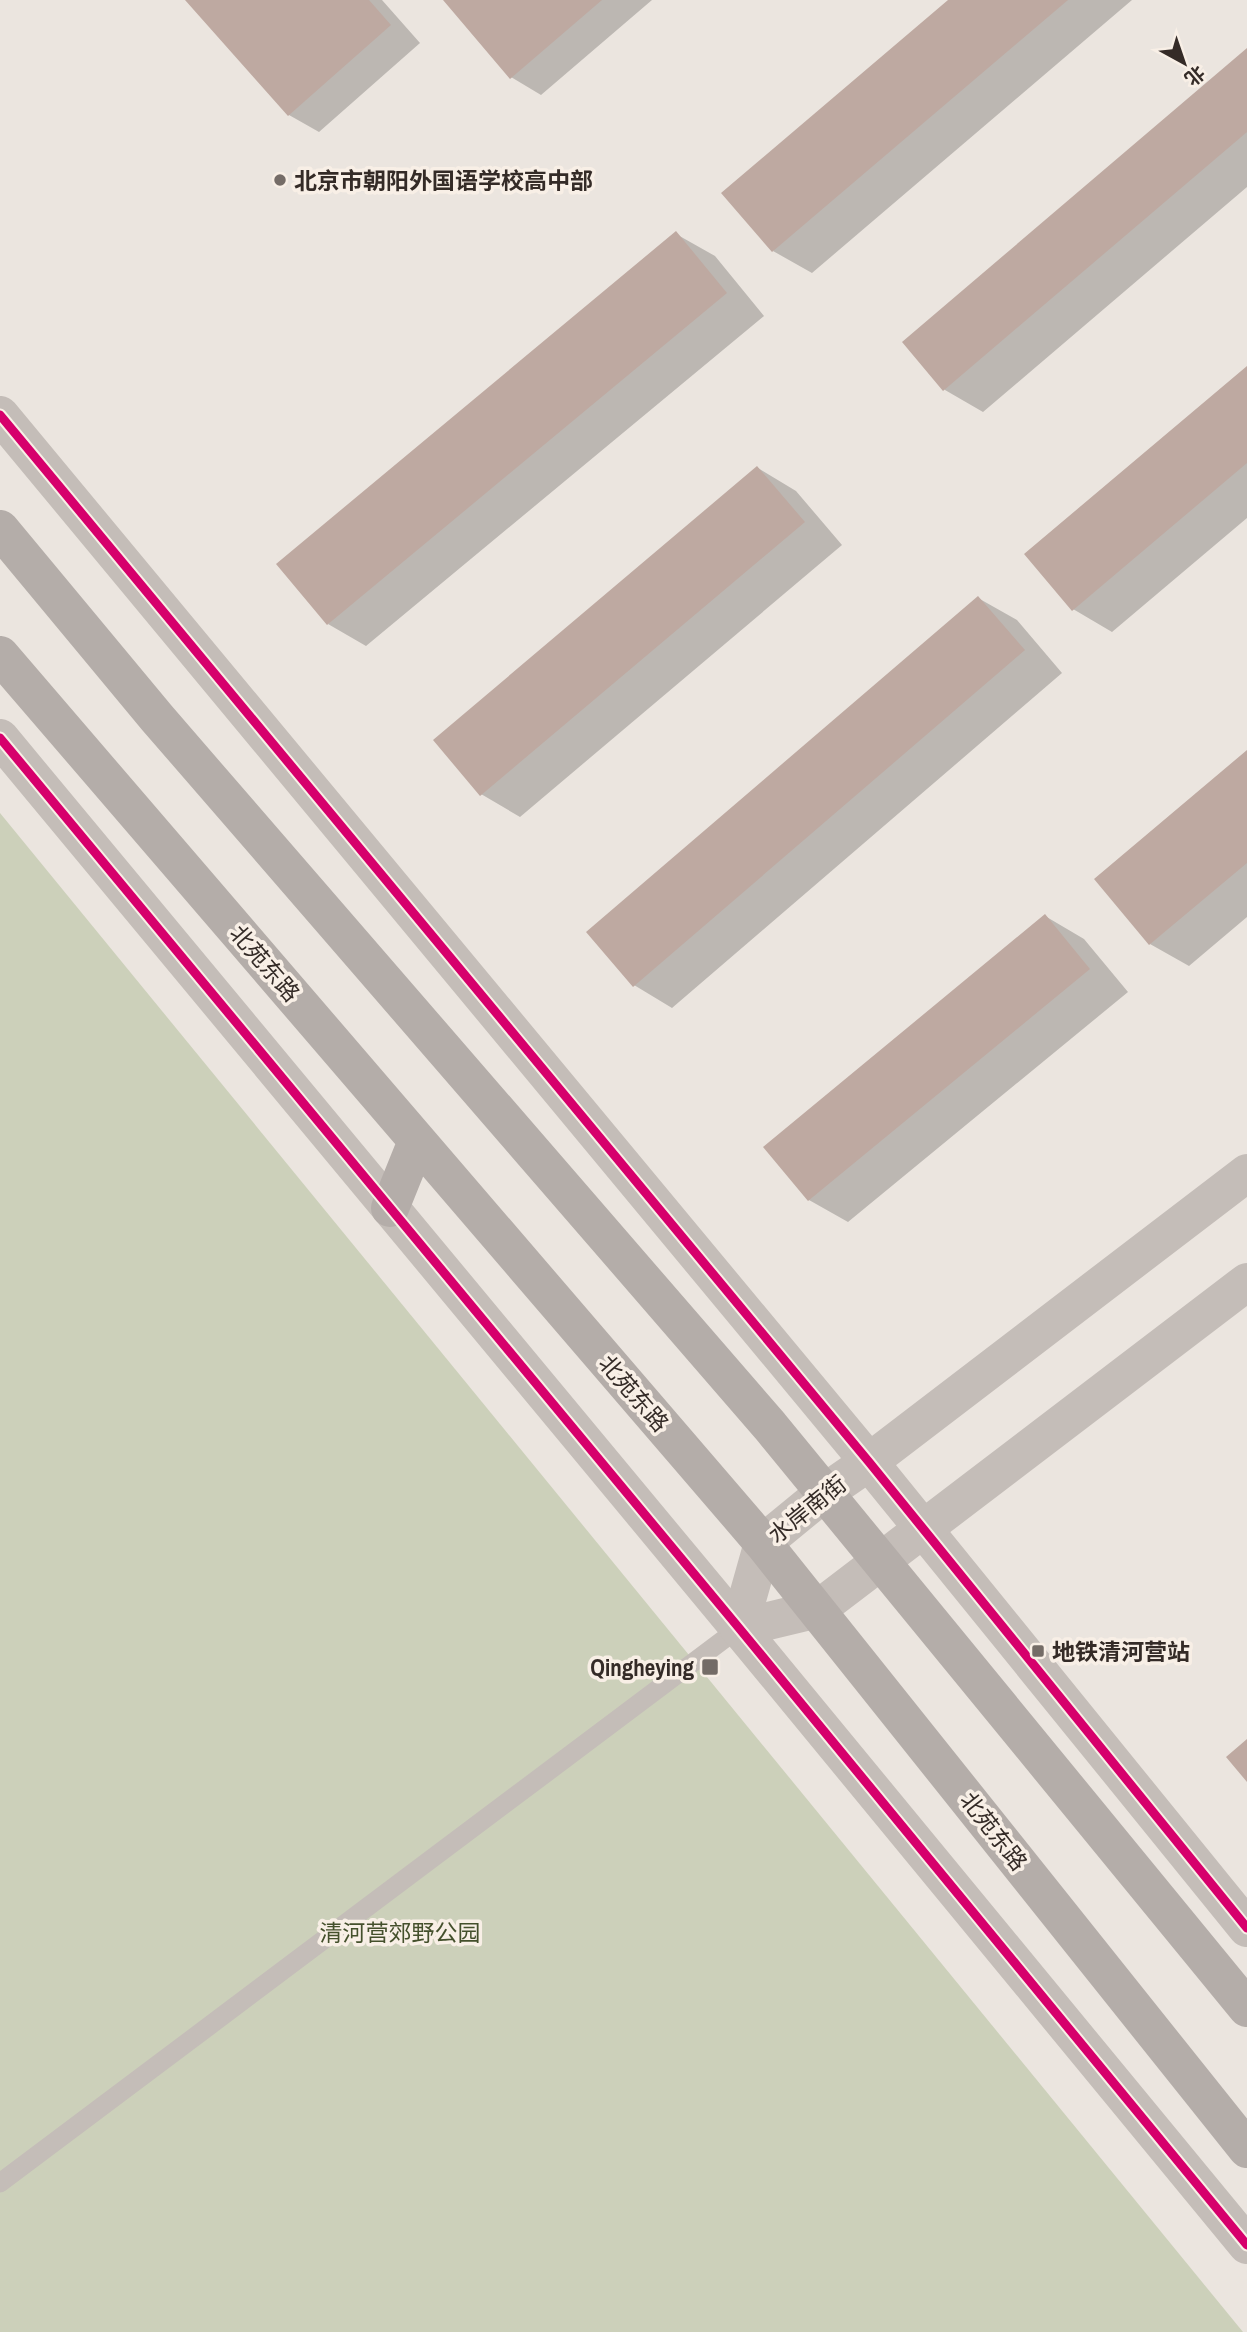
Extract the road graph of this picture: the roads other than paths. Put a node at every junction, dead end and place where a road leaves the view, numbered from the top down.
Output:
1 (0, 415) edge
2 (0, 529) edge
3 (0, 654) edge
4 (0, 738) edge
5 (417, 1141) junction
6 (1247, 1173) edge
7 (390, 1208) junction
8 (1247, 1282) edge
9 (869, 1462) junction
10 (824, 1493) junction
11 (924, 1529) junction
12 (763, 1543) junction
13 (880, 1562) junction
14 (818, 1609) junction
15 (739, 1628) junction
16 (1247, 1928) edge
17 (1247, 2008) edge
18 (1247, 2149) edge
19 (0, 2183) edge
20 (1247, 2245) edge

1 - 9 street
2 - 10 main road
3 - 5 main road, 北苑东路
4 - 7 street
5 - 7 main road
5 - 12 main road, 北苑东路
6 - 9 street, 水岸南街
7 - 15 street
8 - 11 street
9 - 10 street, 水岸南街
9 - 11 street
10 - 12 street, 水岸南街
10 - 13 main road
11 - 13 street
11 - 16 street
12 - 14 main road, 北苑东路
12 - 15 street, 水岸南街
13 - 14 street
13 - 17 main road
14 - 15 street
14 - 18 main road, 北苑东路
15 - 19 lane
15 - 20 street

